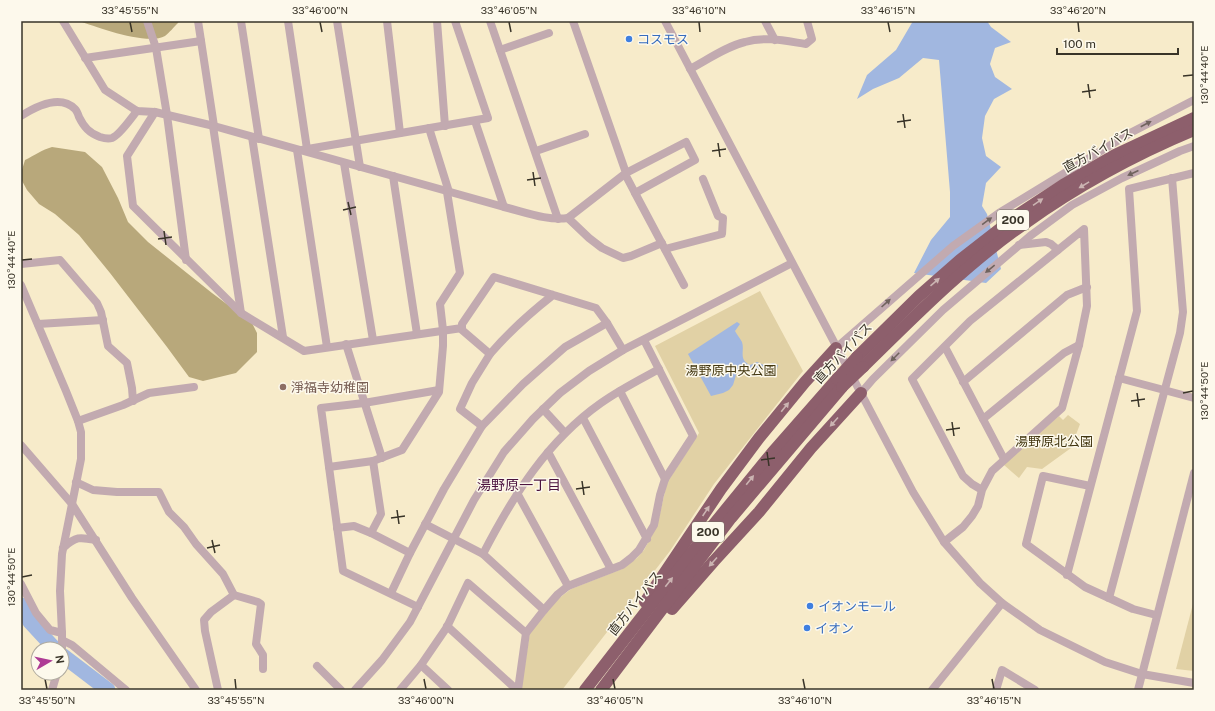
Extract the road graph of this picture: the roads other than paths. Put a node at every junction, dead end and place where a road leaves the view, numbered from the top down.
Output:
1 (64, 21) edge
2 (147, 21) edge
3 (198, 21) edge
4 (241, 21) edge
5 (288, 21) edge
6 (337, 21) edge
7 (387, 21) edge
8 (437, 21) edge
9 (455, 21) edge
10 (490, 21) edge
11 (573, 21) edge
12 (665, 21) edge
13 (765, 21) edge
14 (807, 21) edge
15 (549, 33) dead end
16 (775, 40) junction
17 (201, 41) junction
18 (156, 48) junction
19 (500, 50) junction
20 (85, 58) junction
21 (690, 70) junction
22 (1194, 100) edge
23 (137, 111) junction
24 (154, 112) junction
25 (167, 115) junction
26 (21, 116) edge
27 (1194, 118) edge
28 (475, 121) junction
29 (214, 126) junction
30 (445, 126) junction
31 (429, 128) junction
32 (1194, 130) edge
33 (400, 133) junction
34 (585, 134) dead end
35 (255, 138) junction
36 (355, 141) junction
37 (1194, 146) edge
38 (301, 150) junction
39 (536, 151) junction
40 (344, 163) junction
41 (360, 167) junction
42 (1194, 172) edge
43 (625, 173) junction
44 (393, 176) junction
45 (1172, 178) junction
46 (703, 179) dead end
47 (448, 192) junction
48 (635, 193) junction
49 (504, 207) junction
50 (568, 218) junction
51 (558, 219) junction
52 (1018, 245) junction
53 (663, 246) junction
54 (1058, 250) junction
55 (186, 260) junction
56 (792, 263) junction
57 (21, 264) edge
58 (21, 285) edge
59 (684, 285) dead end
60 (1087, 287) junction
61 (553, 295) junction
62 (241, 313) junction
63 (103, 320) junction
64 (607, 323) junction
65 (38, 324) junction
66 (462, 328) junction
67 (443, 330) junction
68 (417, 334) junction
69 (283, 337) junction
70 (373, 340) junction
71 (644, 340) junction
72 (346, 344) junction
73 (1079, 345) junction
74 (327, 347) junction
75 (945, 347) junction
76 (836, 348) junction
77 (623, 350) junction
78 (490, 354) junction
79 (860, 362) junction
80 (659, 369) junction
81 (1119, 378) junction
82 (963, 382) junction
83 (840, 383) junction
84 (194, 387) dead end
85 (439, 390) junction
86 (1166, 390) junction
87 (620, 391) junction
88 (861, 393) junction
89 (1194, 398) edge
90 (133, 401) junction
91 (364, 402) junction
92 (543, 409) junction
93 (583, 418) junction
94 (983, 419) junction
95 (78, 421) junction
96 (482, 426) junction
97 (565, 433) junction
98 (21, 445) edge
99 (548, 452) junction
100 (382, 458) junction
101 (1004, 459) junction
102 (372, 461) junction
103 (330, 467) junction
104 (1194, 473) edge
105 (665, 479) junction
106 (76, 482) junction
107 (1090, 486) junction
108 (982, 490) junction
109 (517, 493) junction
110 (72, 504) junction
111 (425, 524) junction
112 (338, 528) junction
113 (371, 533) junction
114 (454, 539) junction
115 (647, 539) junction
116 (96, 540) junction
117 (944, 542) junction
118 (63, 548) junction
119 (410, 553) junction
120 (484, 554) junction
121 (611, 569) junction
122 (1067, 575) junction
123 (21, 584) edge
124 (568, 586) junction
125 (391, 593) junction
126 (234, 595) junction
127 (1109, 598) junction
128 (1002, 603) junction
129 (418, 607) junction
130 (544, 610) junction
131 (1156, 615) junction
132 (447, 626) junction
133 (526, 633) junction
134 (62, 641) edge
135 (70, 644) edge
136 (608, 660) junction
137 (421, 665) junction
138 (316, 666) dead end
139 (620, 666) junction
140 (263, 669) dead end
141 (1142, 674) junction
142 (1194, 683) edge
143 (126, 690) edge
144 (196, 690) edge
145 (218, 690) edge
146 (341, 690) edge
147 (355, 690) edge
148 (400, 690) edge
149 (448, 690) edge
150 (517, 690) edge
151 (585, 690) edge
152 (601, 690) edge
153 (932, 690) edge
154 (996, 690) edge
155 (1035, 690) edge
156 (1138, 690) edge

1 - 20 street
2 - 18 street
3 - 17 street
4 - 35 street
5 - 38 street
6 - 36 street
7 - 33 street
8 - 30 street
9 - 28 street
10 - 19 street
11 - 43 street
12 - 21 street
13 - 16 street
14 - 16 street
15 - 19 street
16 - 21 street
17 - 18 street
17 - 29 street
18 - 20 street
18 - 25 street
19 - 39 street
20 - 23 street
21 - 56 street
76 -> 22 street
23 - 24 street
23 - 26 street
24 - 25 street
24 - 55 street
25 - 29 street
25 - 55 street
79 -> 27 highway, 直方バイパス / 200
28 - 30 street
28 - 49 street
29 - 35 street
29 - 62 street
30 - 31 street
31 - 33 street
31 - 47 street
32 -> 79 highway, 直方バイパス / 200
33 - 36 street
34 - 39 street
35 - 38 street
35 - 69 street
36 - 38 street
36 - 41 street
37 -> 52 street
38 - 40 street
38 - 74 street
39 - 51 street
40 - 41 street
40 - 70 street
41 - 44 street
42 - 45 street
43 - 48 street
43 - 48 street
43 - 50 street
44 - 47 street
44 - 68 street
45 - 81 street
45 - 86 street
46 - 53 street
47 - 49 street
47 - 67 street
48 - 53 street
49 - 51 street
50 - 51 street
50 - 53 street
52 - 54 street
52 -> 88 street
53 - 59 street
54 - 60 street
54 - 75 street
55 - 62 street
56 - 71 street
56 - 76 street
57 - 63 street
58 - 65 street
60 - 73 street
60 - 82 street
61 - 64 street
61 - 66 street
61 - 78 street
62 - 69 street
63 - 65 street
63 - 90 street
64 - 77 street
64 - 96 street
65 - 95 street
66 - 67 street
66 - 78 street
67 - 68 street
67 - 85 street
68 - 70 street
69 - 74 street
70 - 72 street
71 - 77 street
71 - 80 street
72 - 74 street
72 - 91 street
73 - 94 street
73 - 101 street
75 - 82 street
75 - 108 street
76 - 88 street
136 -> 76 highway
77 - 92 street
78 - 96 street
79 - 83 highway, 直方バイパス / 200, bridge
80 - 87 street
80 - 105 street
81 - 86 street
81 - 107 street
82 - 94 street
136 -> 83 highway, 直方バイパス / 200
83 - 139 highway, 直方バイパス / 200
84 - 90 street
85 - 91 street
85 - 100 street
86 - 89 street
86 - 127 street
87 - 93 street
87 - 105 street
88 - 117 street
88 -> 139 highway
90 - 95 street
91 - 100 street
91 - 103 street
92 - 97 street
92 - 114 street
93 - 97 street
93 - 115 street
94 - 101 street
95 - 106 street
96 - 111 street
97 - 99 street
98 - 110 street
99 - 109 street
99 - 121 street
100 - 102 street
101 - 108 street
102 - 103 street
102 - 113 street
103 - 112 street
104 - 131 street
105 - 115 street
106 - 110 street
106 - 126 street
107 - 122 street
107 - 122 street
108 - 117 street
109 - 120 street
109 - 124 street
110 - 116 street
110 - 118 street
111 - 114 street
111 - 119 street
112 - 113 street
112 - 125 street
113 - 119 street
114 - 120 street
114 - 129 street
115 - 121 street
116 - 118 street
116 - 144 street
117 - 128 street
118 - 134 street
119 - 125 street
120 - 130 street
121 - 124 street
122 - 127 street
123 - 134 street
124 - 130 street
125 - 129 street
126 - 140 street
126 - 145 street
127 - 131 street
128 - 141 street
128 - 153 street
129 - 147 street
130 - 133 street
131 - 141 street
132 - 133 street
132 - 137 street
132 - 150 street
133 - 150 street
135 - 143 street
136 - 151 highway, 直方バイパス / 200
137 - 148 street
137 - 149 street
138 - 146 street
139 - 152 highway, 直方バイパス / 200
141 - 142 street
141 - 156 street
154 - 155 street

